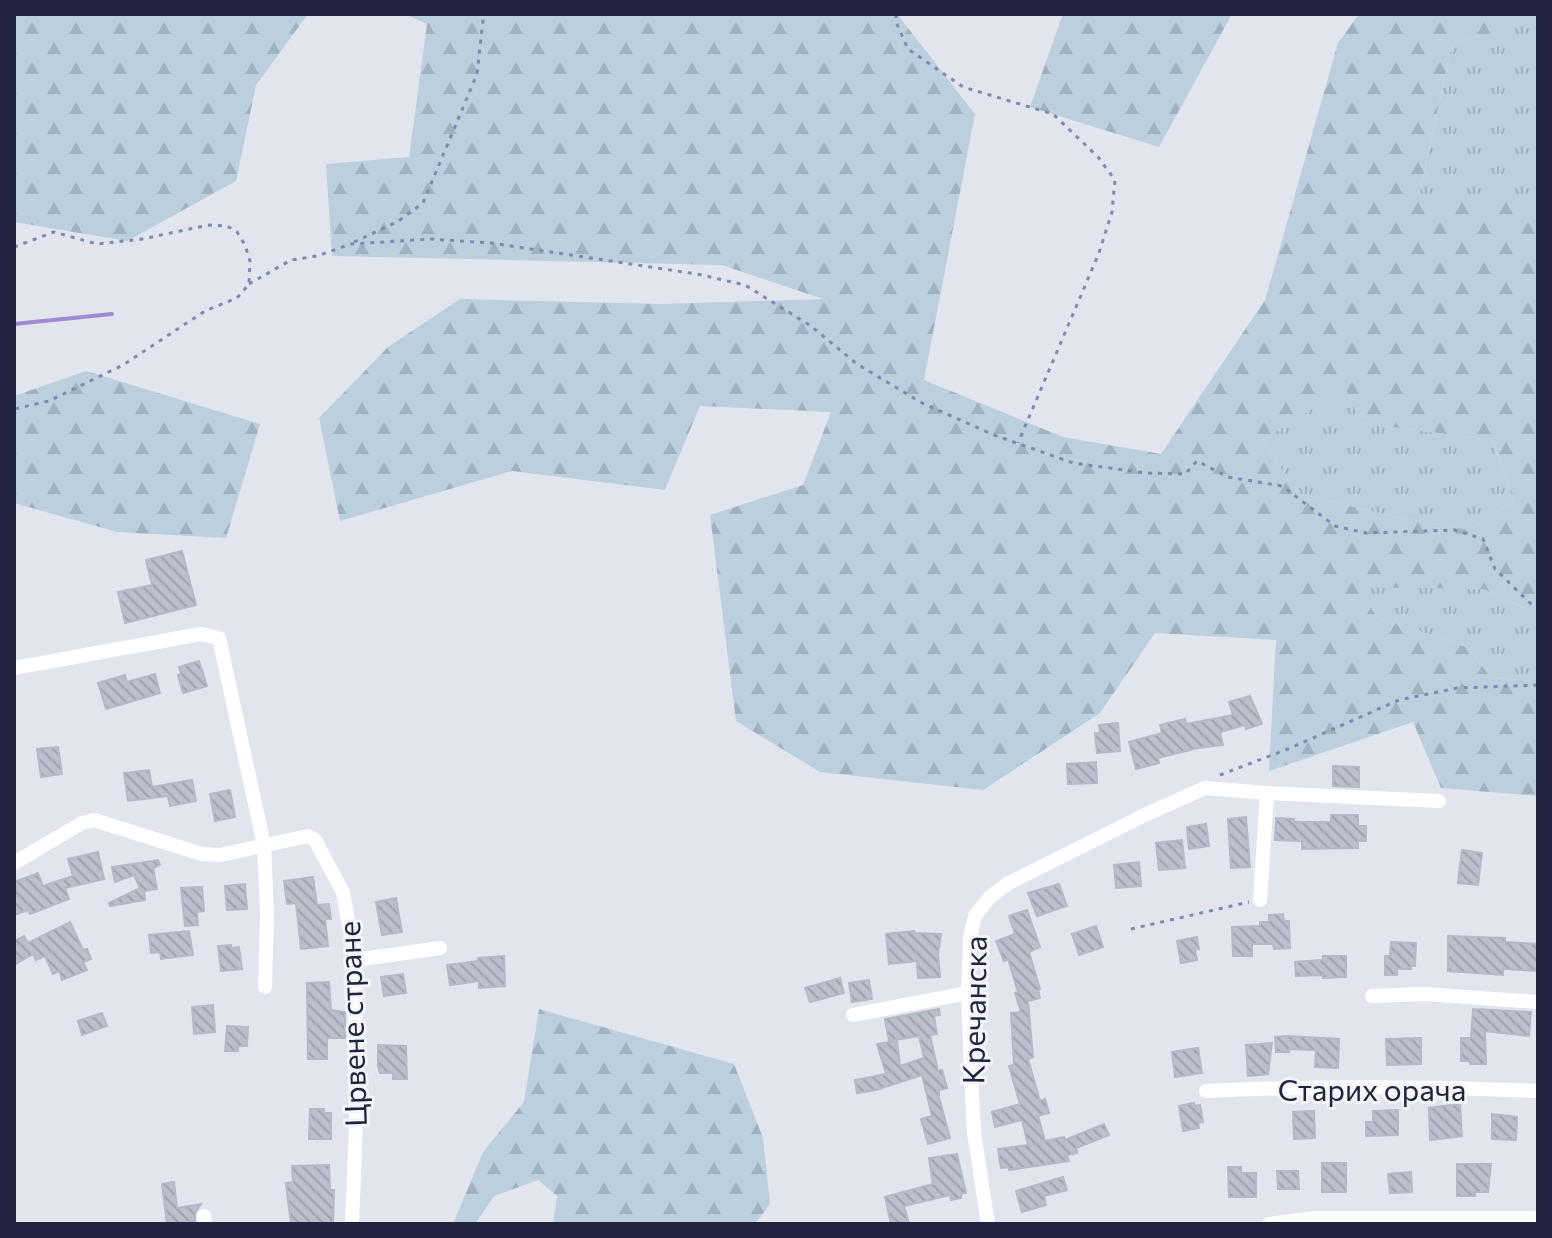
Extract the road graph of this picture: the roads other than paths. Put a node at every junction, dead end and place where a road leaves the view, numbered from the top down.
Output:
1 (14, 668) edge
2 (1267, 793) junction
3 (1439, 801) dead end
4 (264, 845) junction
5 (14, 863) edge
6 (1260, 900) road end
7 (440, 948) dead end
8 (355, 960) junction
9 (265, 987) dead end
10 (968, 993) junction
11 (1372, 996) dead end
12 (1538, 1002) edge
13 (853, 1015) dead end
14 (1206, 1091) dead end
15 (1538, 1091) edge
16 (1538, 1218) edge
17 (1370, 1221) edge
18 (352, 1224) edge
19 (988, 1224) edge
20 (1269, 1224) edge

1 - 4 street
2 - 3 street
2 - 6 street
2 - 10 street, Кречанска
4 - 5 street
4 - 8 street, Црвене стране
4 - 9 street
7 - 8 street
8 - 18 street, Црвене стране
10 - 13 street
10 - 19 street, Кречанска
11 - 12 street
14 - 15 street, Старих орача
16 - 17 street
17 - 20 street

